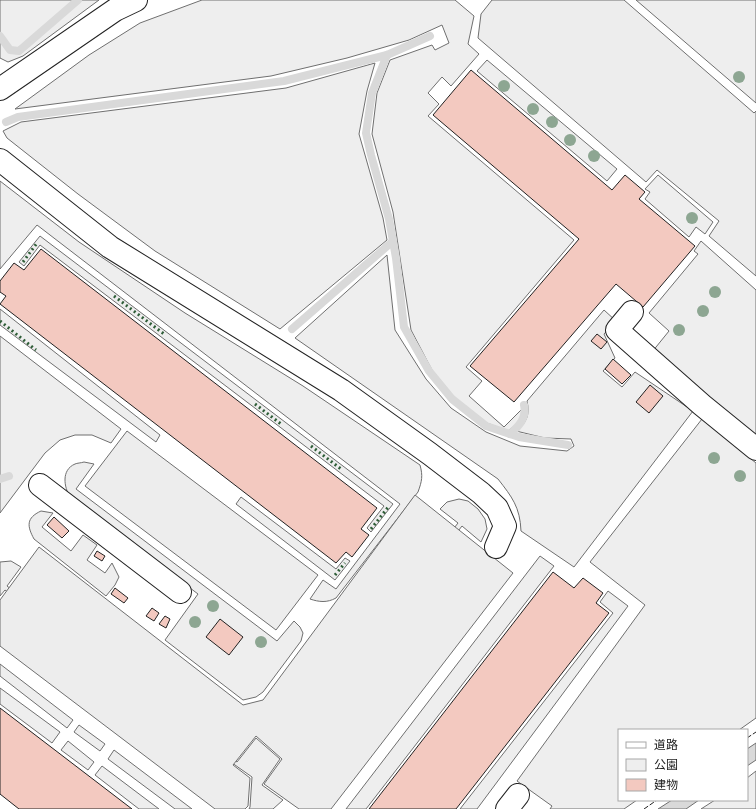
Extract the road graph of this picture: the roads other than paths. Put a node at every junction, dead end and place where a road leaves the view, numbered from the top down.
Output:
1 (136, 0) edge
2 (1, 86) edge
3 (0, 160) edge
4 (632, 312) dead end
5 (756, 449) edge
6 (40, 485) dead end
7 (496, 547) dead end
8 (180, 592) dead end

1 - 2 lane
3 - 7 lane
4 - 5 lane
6 - 8 lane

